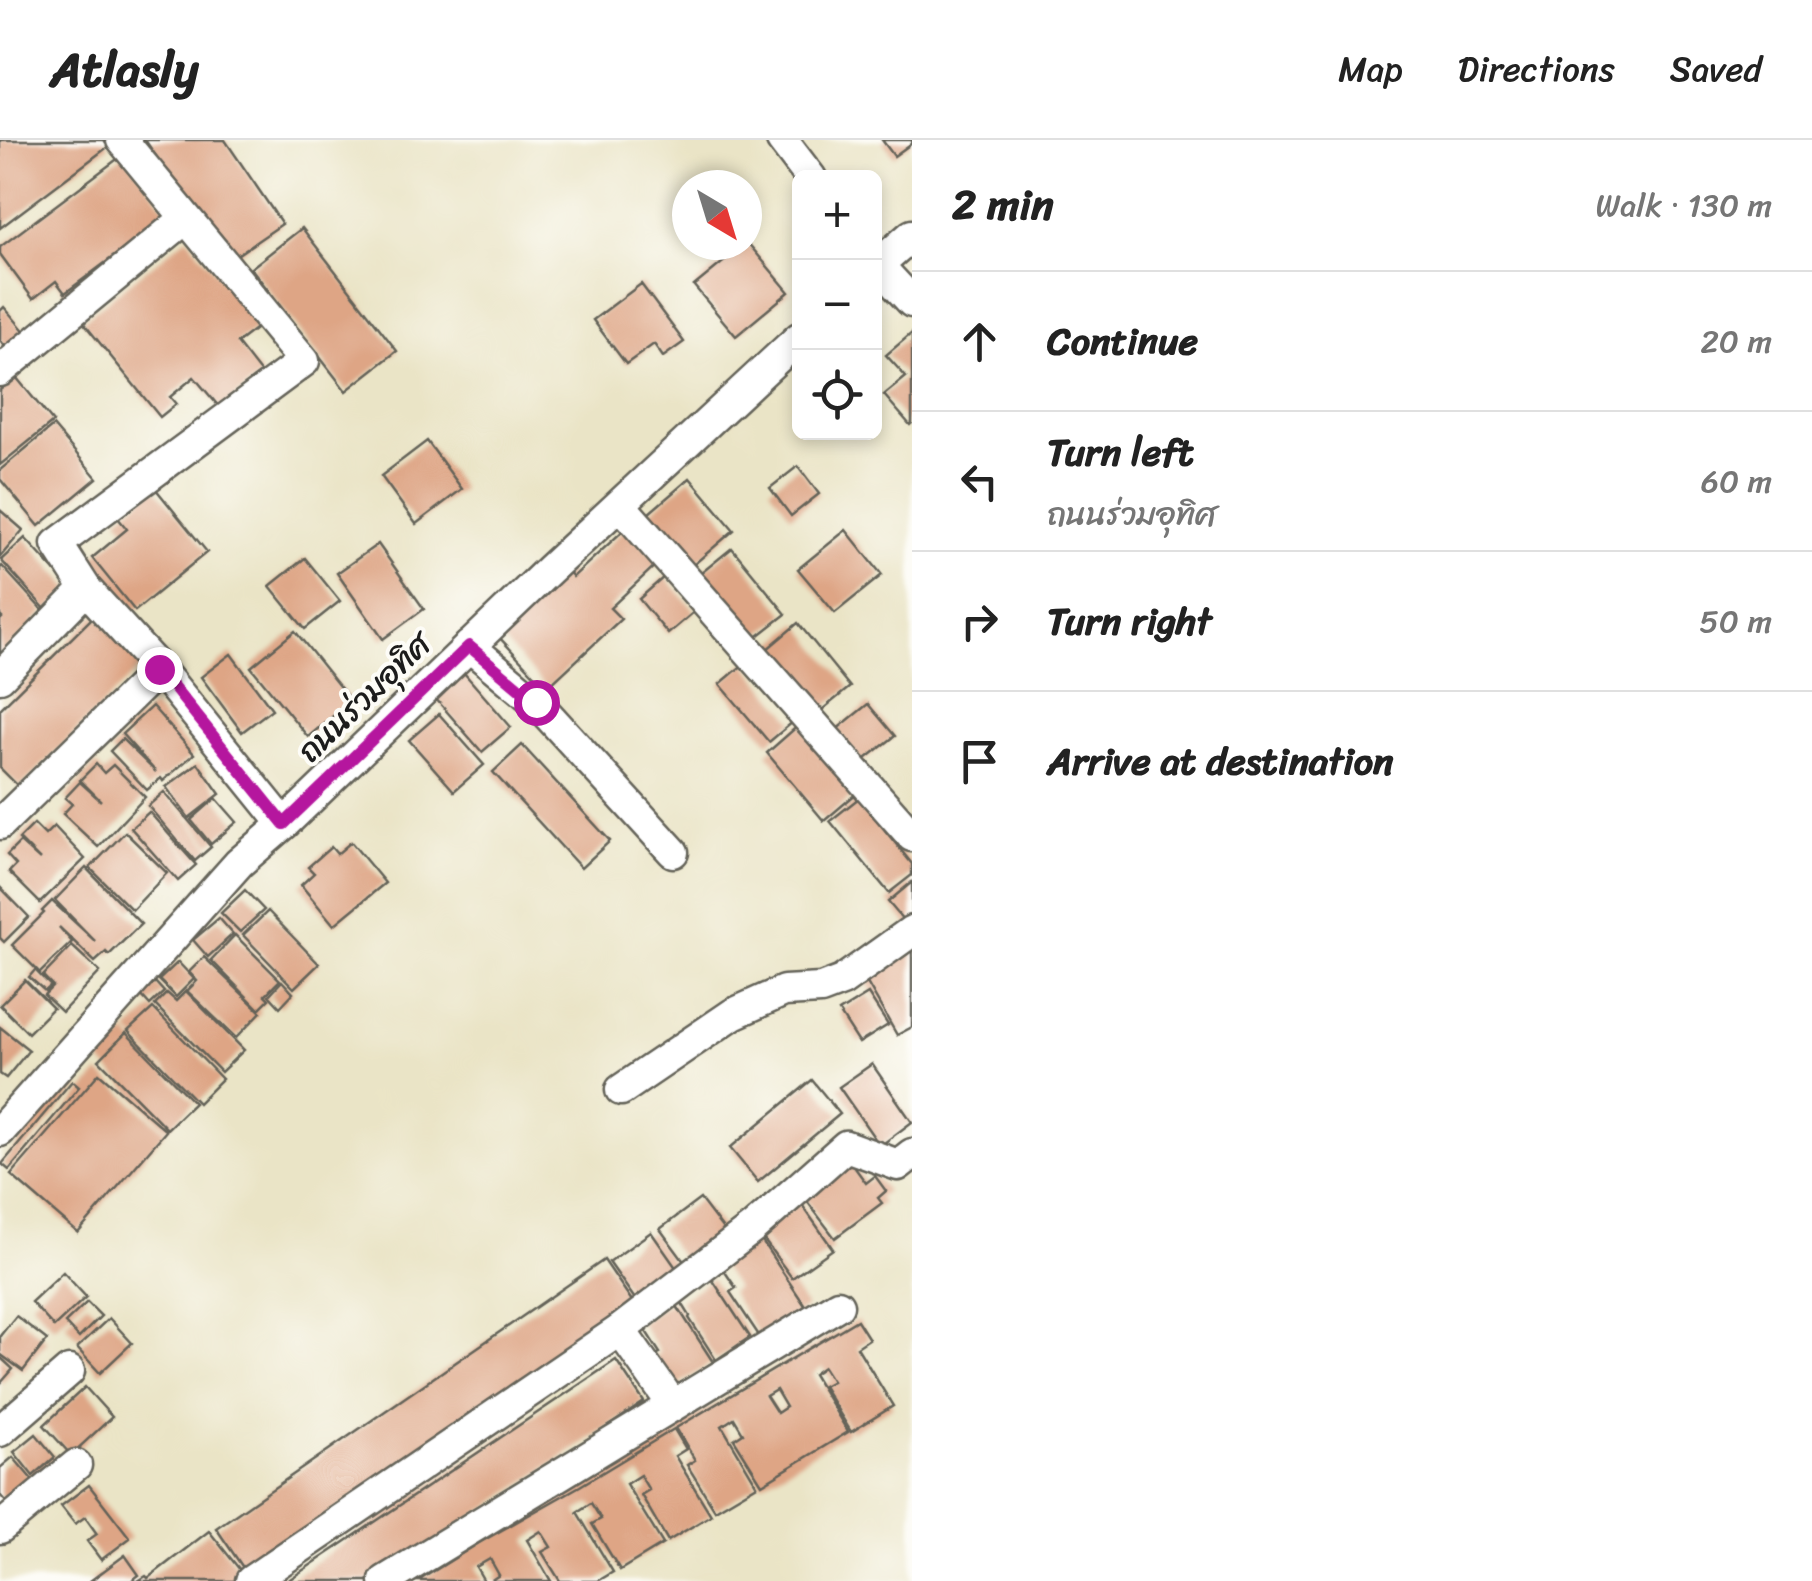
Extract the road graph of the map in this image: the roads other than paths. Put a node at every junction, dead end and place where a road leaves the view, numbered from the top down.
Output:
1 (122, 140) edge
2 (782, 140) edge
3 (805, 170) edge
4 (185, 219) junction
5 (912, 235) edge
6 (882, 260) edge
7 (882, 271) edge
8 (912, 302) edge
9 (792, 345) edge
10 (0, 371) edge
11 (620, 504) junction
12 (86, 589) junction
13 (469, 646) junction
14 (159, 669) junction
15 (0, 677) edge
16 (0, 824) edge
17 (284, 824) junction
18 (912, 836) edge
19 (673, 852) dead end
20 (912, 931) edge
21 (621, 1090) dead end
22 (0, 1130) edge
23 (912, 1154) edge
24 (838, 1305) dead end
25 (620, 1330) junction
26 (70, 1371) dead end
27 (673, 1405) junction
28 (0, 1431) edge
29 (76, 1465) dead end
30 (0, 1528) edge
31 (251, 1581) edge
32 (385, 1581) edge

1 - 4 street
2 - 3 street
4 - 10 street
4 - 12 street
5 - 6 street
7 - 8 street
9 - 11 street, ถนนร่วมอุทิศ
11 - 13 street, ถนนร่วมอุทิศ
11 - 18 street
12 - 14 street
12 - 15 street
13 - 17 street, ถนนร่วมอุทิศ
13 - 19 street
14 - 16 street
14 - 17 street
17 - 22 street, ถนนร่วมอุทิศ
20 - 21 street
23 - 25 street
24 - 27 street
25 - 27 street
25 - 31 street
26 - 28 street
27 - 32 street
29 - 30 street

